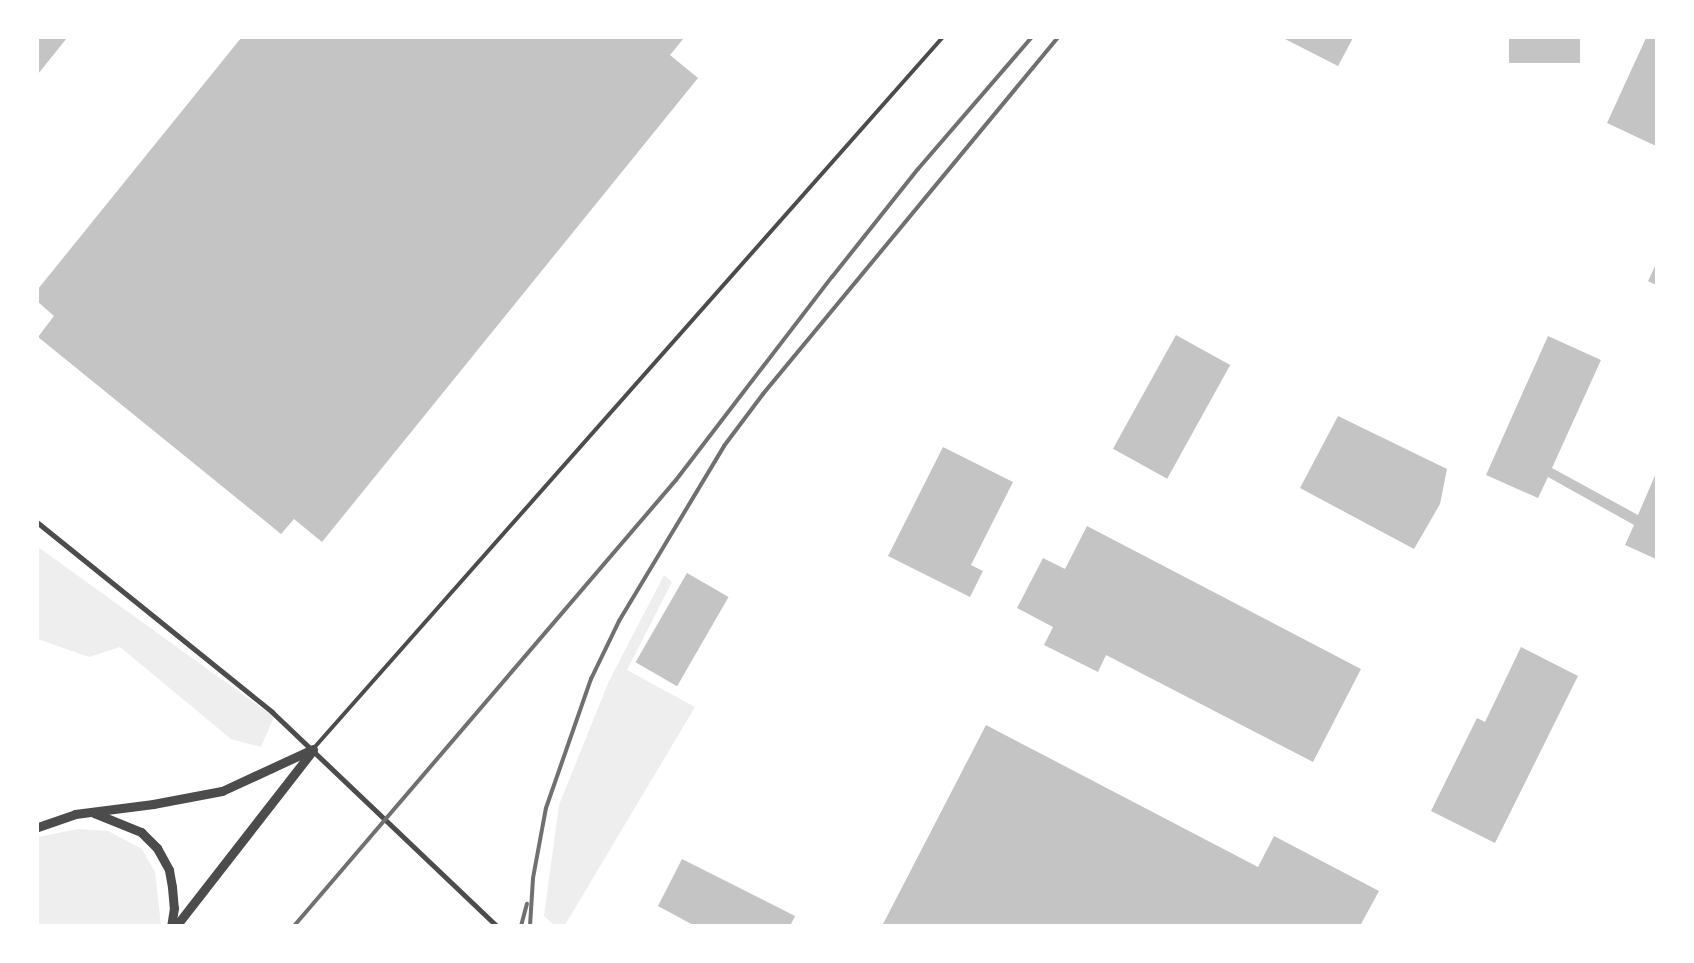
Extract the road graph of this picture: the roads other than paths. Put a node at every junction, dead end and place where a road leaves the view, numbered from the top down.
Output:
1 (942, 38) edge
2 (38, 523) edge
3 (313, 749) junction
4 (91, 812) junction
5 (38, 827) edge
6 (171, 926) edge
7 (176, 926) edge
8 (497, 926) edge

1 - 3 lane
2 - 3 street
3 - 4 street
3 - 7 street
3 - 8 street
4 - 5 street
4 - 6 street

